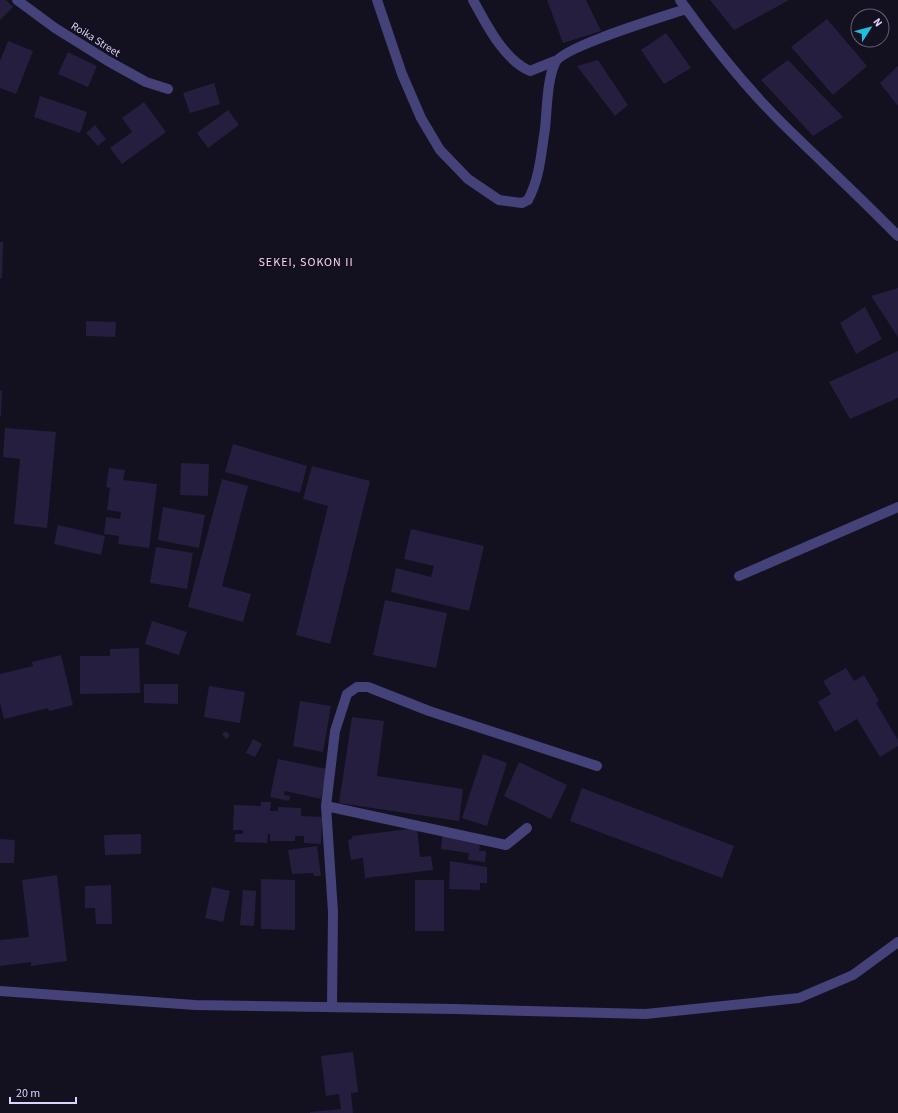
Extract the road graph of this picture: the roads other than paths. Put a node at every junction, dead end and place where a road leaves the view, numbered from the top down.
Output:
1 (17, 0) edge
2 (377, 0) edge
3 (473, 0) edge
4 (680, 0) edge
5 (686, 9) junction
6 (555, 61) junction
7 (168, 89) dead end
8 (898, 236) edge
9 (898, 506) edge
10 (738, 576) dead end
11 (597, 766) dead end
12 (326, 806) junction
13 (527, 828) dead end
14 (898, 942) edge
15 (0, 991) edge
16 (332, 1007) junction

1 - 7 street, Roika Street
2 - 6 street
3 - 6 street
4 - 5 street
5 - 6 street
5 - 8 street
9 - 10 street
11 - 12 street
12 - 13 street
12 - 16 street
14 - 16 street
15 - 16 street

